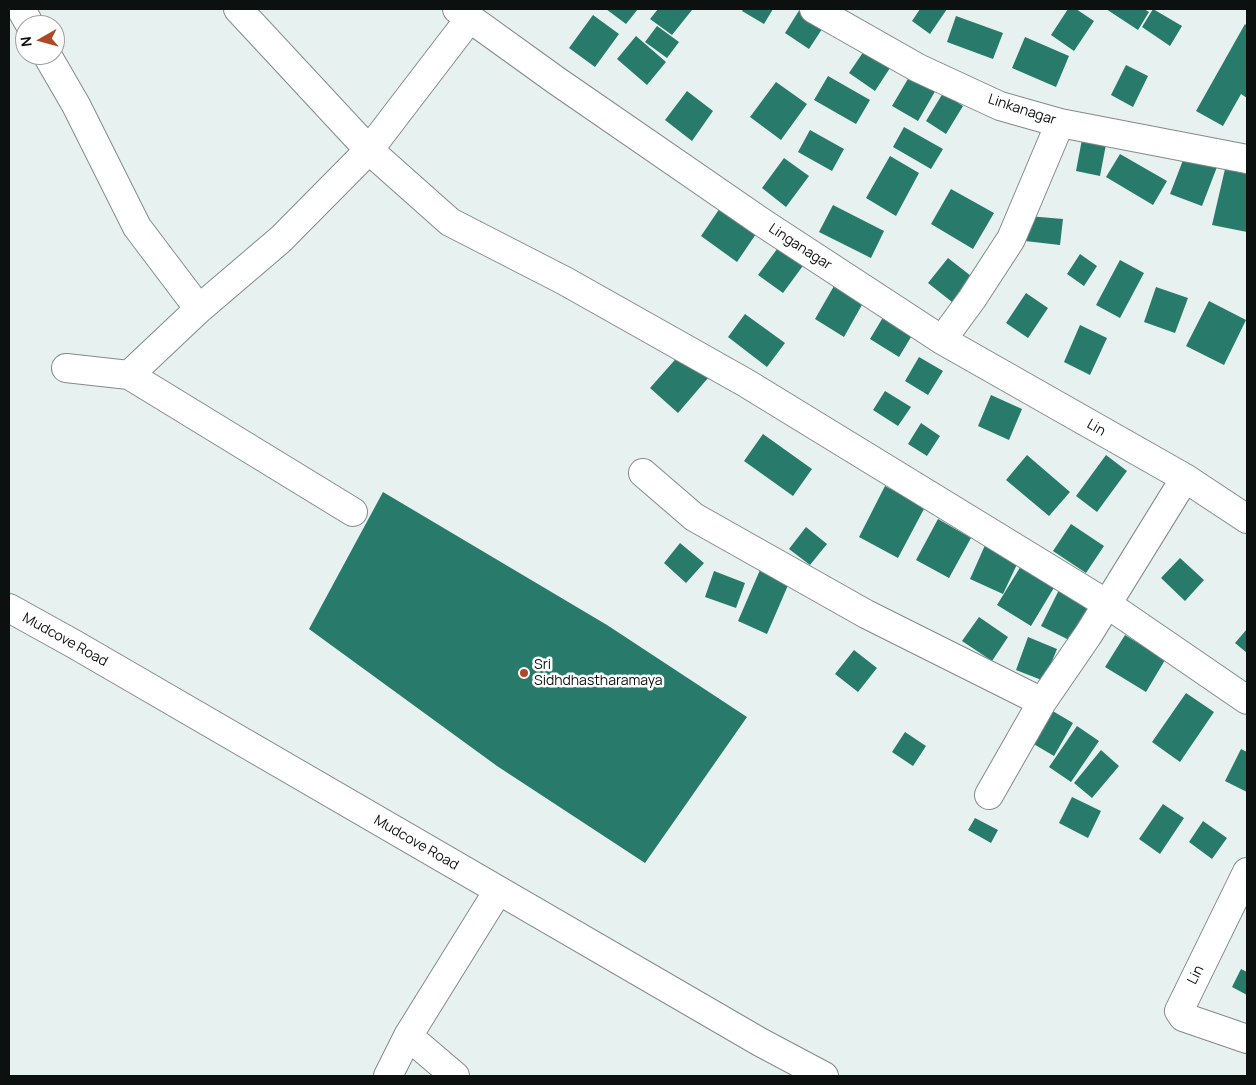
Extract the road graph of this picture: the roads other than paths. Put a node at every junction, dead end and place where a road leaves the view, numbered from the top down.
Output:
1 (238, 9) edge
2 (464, 13) edge
3 (832, 13) edge
4 (53, 65) edge
5 (1060, 123) junction
6 (369, 150) junction
7 (1247, 160) edge
8 (199, 309) junction
9 (942, 340) junction
10 (66, 368) dead end
11 (129, 375) junction
12 (643, 473) dead end
13 (1185, 478) junction
14 (353, 512) dead end
15 (1247, 519) edge
16 (1107, 604) junction
17 (9, 608) edge
18 (1247, 700) edge
19 (1042, 702) junction
20 (989, 795) dead end
21 (1247, 872) edge
22 (498, 891) junction
23 (408, 1036) junction
24 (1247, 1039) edge
25 (388, 1076) edge
26 (455, 1076) edge
27 (824, 1076) edge

1 - 6 street
2 - 6 street
2 - 9 street, Linganagar
3 - 5 street, Linkanagar
4 - 8 street
5 - 7 street, Linkanagar
5 - 9 street
6 - 8 street
6 - 16 street
8 - 11 street
9 - 13 street, Lin
10 - 11 street
11 - 14 street
12 - 19 street
13 - 15 street, Lin
13 - 16 street
16 - 18 street
16 - 19 street
17 - 22 street, Mudcove Road
19 - 20 street
21 - 24 street, Lin
22 - 23 street
22 - 27 street, Mudcove Road
23 - 25 street
23 - 26 street

